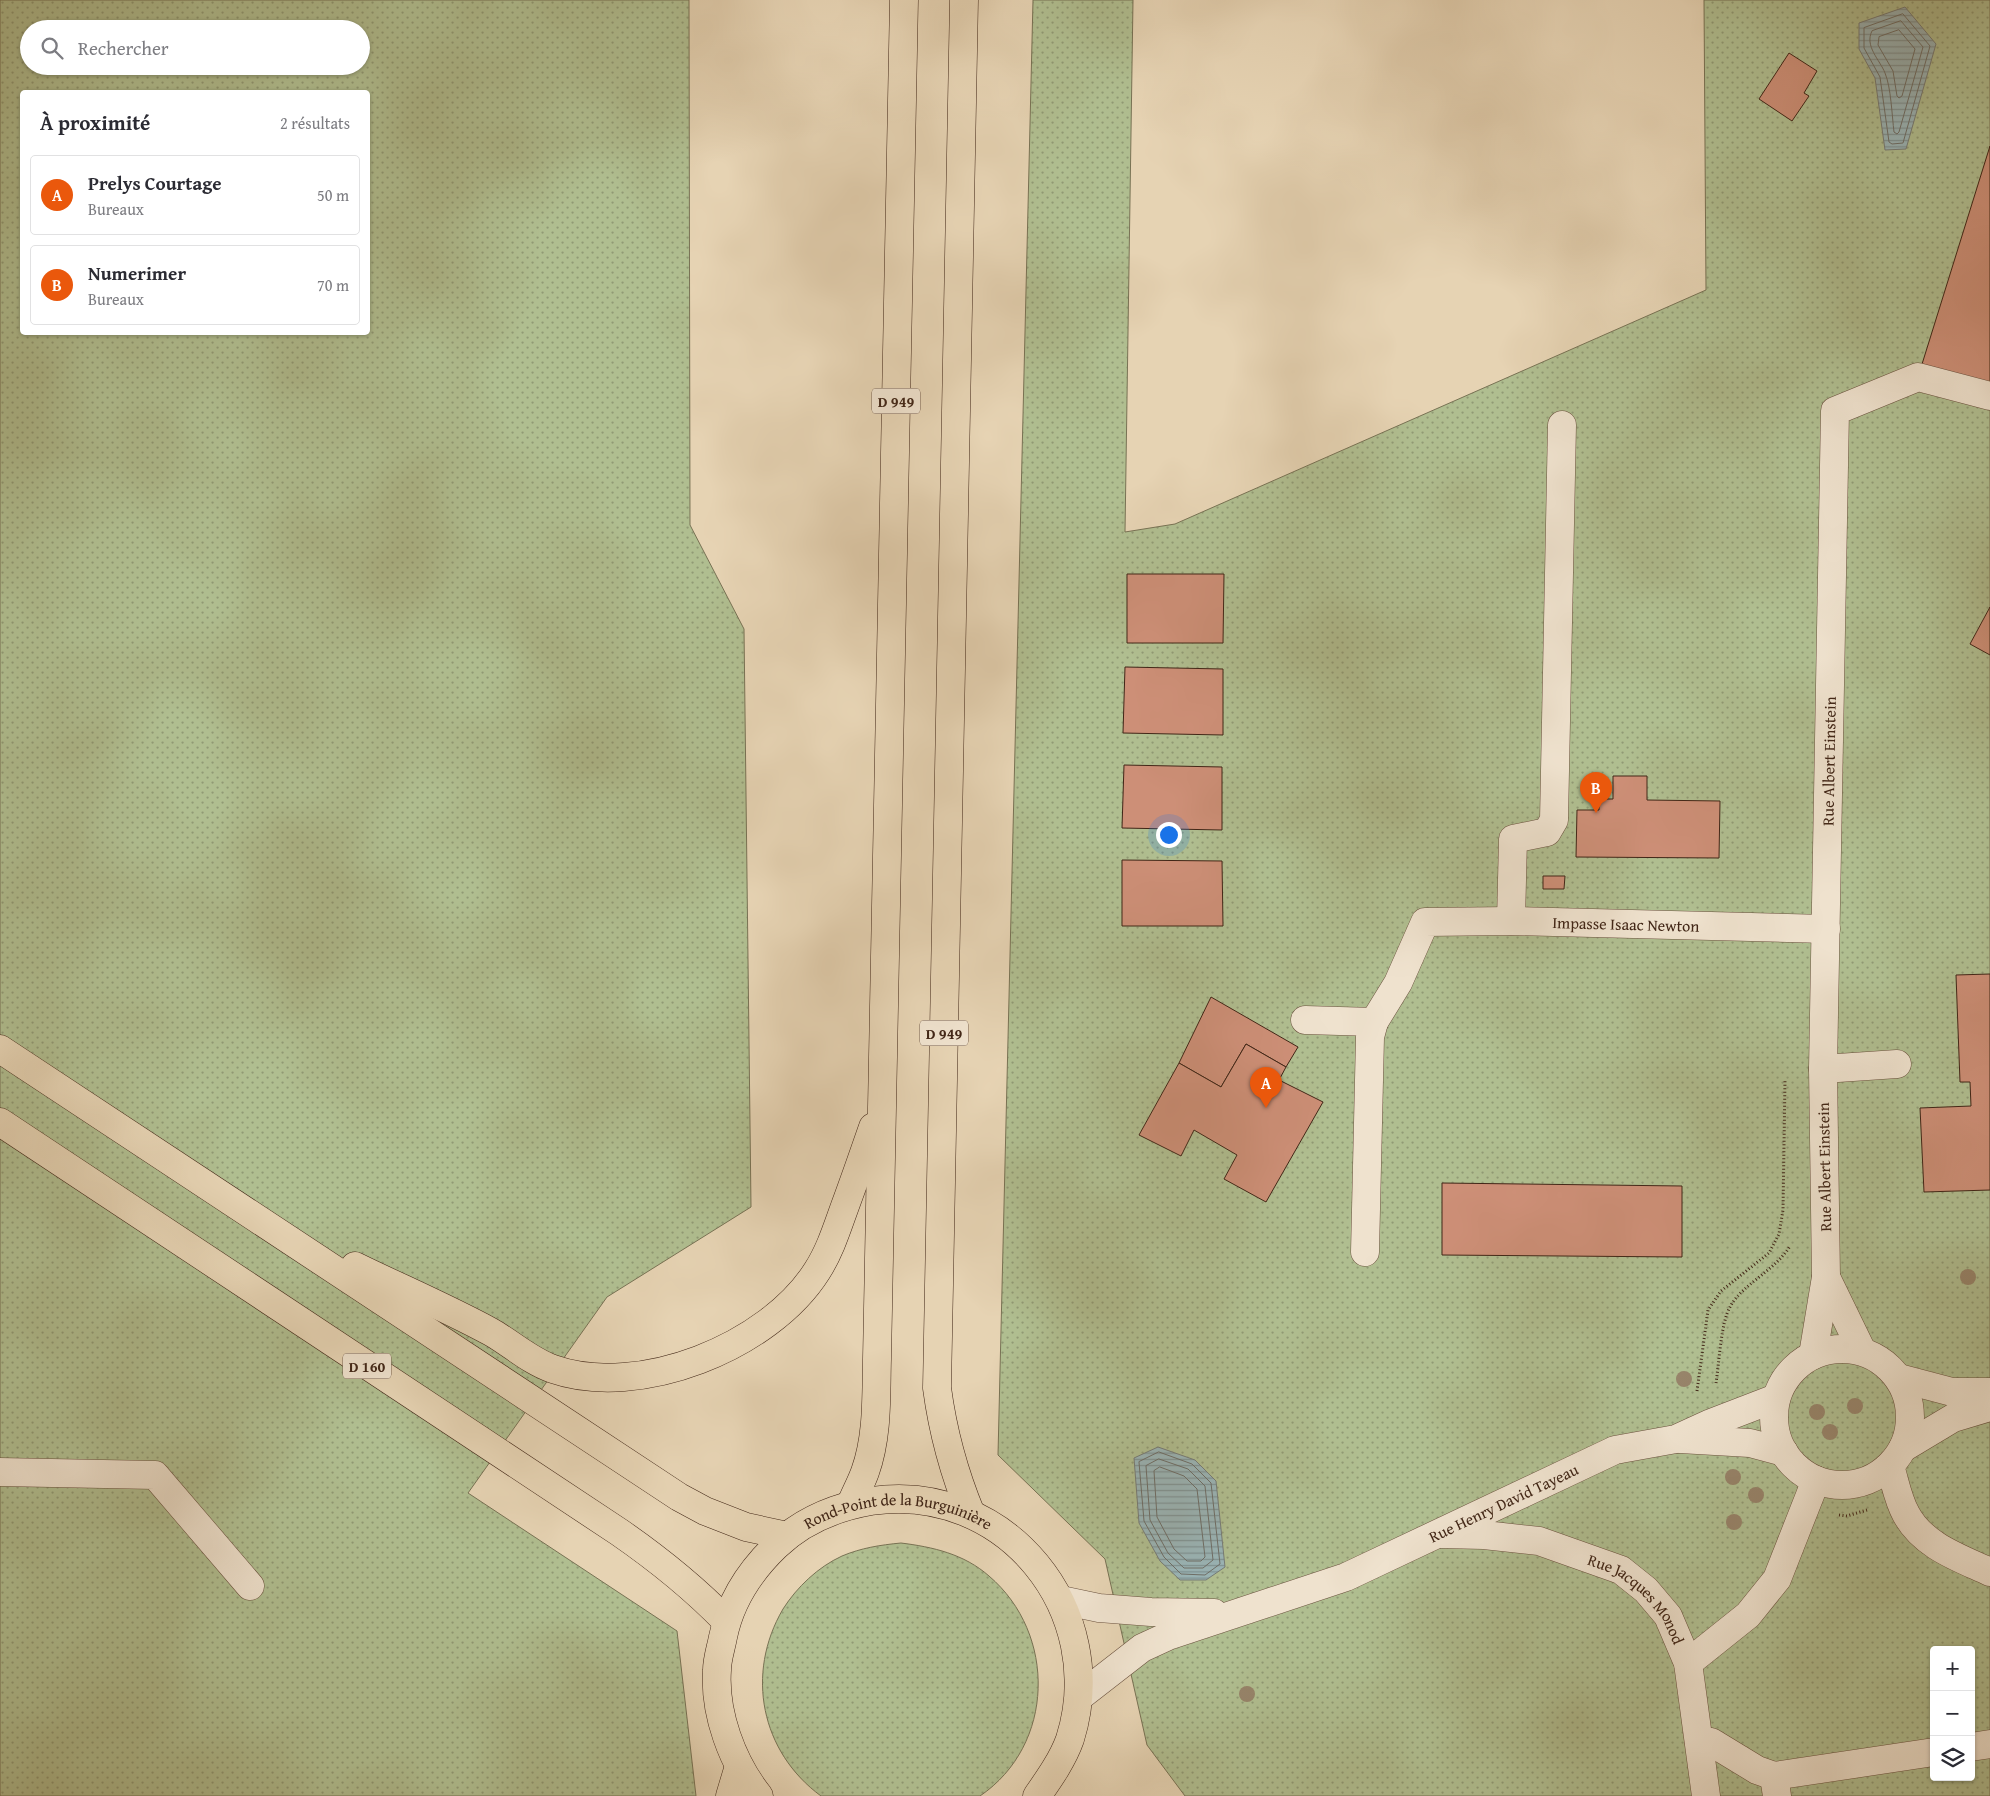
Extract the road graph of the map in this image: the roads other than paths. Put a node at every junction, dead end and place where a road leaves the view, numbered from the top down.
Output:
1 (904, 0) edge
2 (964, 0) edge
3 (1990, 396) edge
4 (1562, 424) dead end
5 (1511, 921) junction
6 (1826, 929) junction
7 (1305, 1020) dead end
8 (1374, 1022) junction
9 (0, 1048) edge
10 (1897, 1064) dead end
11 (1823, 1069) junction
12 (881, 1105) junction
13 (0, 1122) edge
14 (253, 1215) junction
15 (1364, 1252) dead end
16 (1826, 1277) junction
17 (1862, 1351) junction
18 (1813, 1355) junction
19 (1899, 1378) junction
20 (1990, 1392) edge
21 (1776, 1398) junction
22 (1990, 1407) edge
23 (1676, 1439) junction
24 (1784, 1452) junction
25 (1896, 1457) junction
26 (0, 1472) edge
27 (1816, 1480) junction
28 (850, 1504) junction
29 (971, 1514) junction
30 (1438, 1534) junction
31 (787, 1536) junction
32 (1990, 1572) edge
33 (250, 1586) dead end
34 (1060, 1600) junction
35 (1233, 1614) junction
36 (726, 1621) junction
37 (1688, 1663) junction
38 (1079, 1697) junction
39 (1698, 1741) junction
40 (1990, 1744) edge
41 (1975, 1746) edge
42 (1930, 1753) edge
43 (739, 1766) junction
44 (1776, 1786) edge
45 (1048, 1791) edge
46 (730, 1796) edge
47 (759, 1796) edge
48 (1706, 1796) edge

1 - 12 main road, D 949
2 - 29 main road, D 949
3 - 6 street, Rue Albert Einstein
4 - 5 street
5 - 6 street, Impasse Isaac Newton
5 - 8 street, Impasse Isaac Newton
6 - 11 street, Rue Albert Einstein
7 - 8 street
8 - 15 street
9 - 14 main road
10 - 11 street
11 - 16 street, Rue Albert Einstein
12 - 14 main road
12 - 28 main road, D 949
13 - 36 main road, D 160
14 - 31 main road
16 - 17 street, Rue Albert Einstein
16 - 18 street, Rue Albert Einstein
17 - 18 street
17 - 19 street
18 - 21 street
19 - 20 street
19 - 25 street
21 - 23 street, Rue Henry David Tayeau
21 - 24 street
22 - 25 street
23 - 24 street
23 - 30 street, Rue Henry David Tayeau
24 - 27 street
25 - 27 street
25 - 32 street
26 - 33 street
27 - 37 street
28 - 29 main road, Rond-Point de la Burguinière
28 - 31 main road, Rond-Point de la Burguinière
29 - 34 main road, Rond-Point de la Burguinière
30 - 35 street, Rue Henry David Tayeau
30 - 37 street, Rue Jacques Monod
31 - 36 main road, Rond-Point de la Burguinière
34 - 35 street, Rue Henry David Tayeau
34 - 38 main road, Rond-Point de la Burguinière
35 - 38 street, Rue Henry David Tayeau
36 - 43 main road, Rond-Point de la Burguinière
37 - 39 street, Rue Jacques Monod
38 - 45 main road, Rond-Point de la Burguinière
39 - 44 street
39 - 48 street, Rue Jacques Monod
40 - 41 street
42 - 44 street
43 - 46 main road
43 - 47 main road, Rond-Point de la Burguinière

